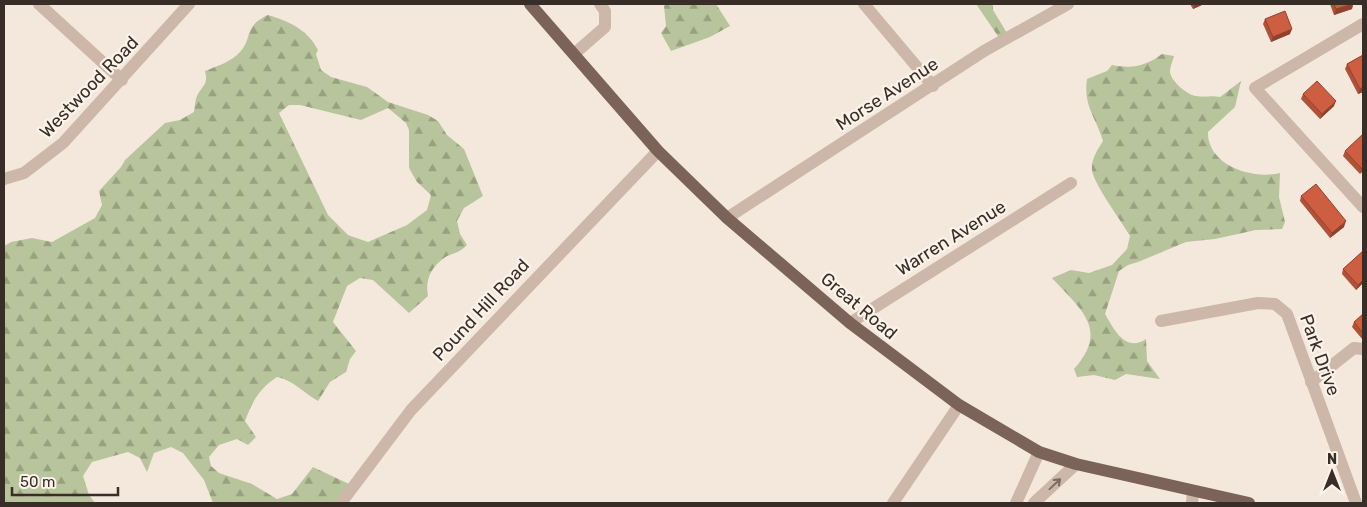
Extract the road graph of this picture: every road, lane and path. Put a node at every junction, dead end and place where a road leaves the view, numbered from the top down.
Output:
1 (39, 4) edge
2 (189, 4) edge
3 (530, 4) edge
4 (600, 4) edge
5 (864, 4) edge
6 (1068, 4) edge
7 (1363, 24) edge
8 (574, 54) junction
9 (122, 80) junction
10 (933, 86) junction
11 (658, 151) junction
12 (4, 179) edge
13 (1071, 183) dead end
14 (1363, 206) edge
15 (727, 218) junction
16 (1161, 320) dead end
17 (850, 323) junction
18 (1363, 348) edge
19 (1311, 382) junction
20 (959, 405) junction
21 (1039, 452) junction
22 (1076, 464) junction
23 (1193, 497) edge
24 (341, 503) edge
25 (893, 503) edge
26 (1016, 503) edge
27 (1034, 503) edge
28 (1249, 503) edge
29 (1356, 503) edge

1 - 9 street
2 - 9 street, Westwood Road
3 - 8 main road, Great Road
4 - 8 street
5 - 10 street
6 - 10 street, Morse Avenue
7 - 14 street
8 - 11 main road, Great Road
9 - 12 street, Westwood Road
10 - 15 street, Morse Avenue
11 - 15 main road, Great Road
11 - 24 street, Pound Hill Road
13 - 17 street, Warren Avenue
15 - 17 main road, Great Road
16 - 19 street, Park Drive
17 - 20 main road, Great Road
18 - 19 street
19 - 29 street, Park Drive
20 - 21 main road, Great Road
20 - 25 street
21 - 22 main road, Great Road
21 - 26 street
22 - 23 main road, Great Road
27 -> 22 street
23 - 28 main road, Great Road

